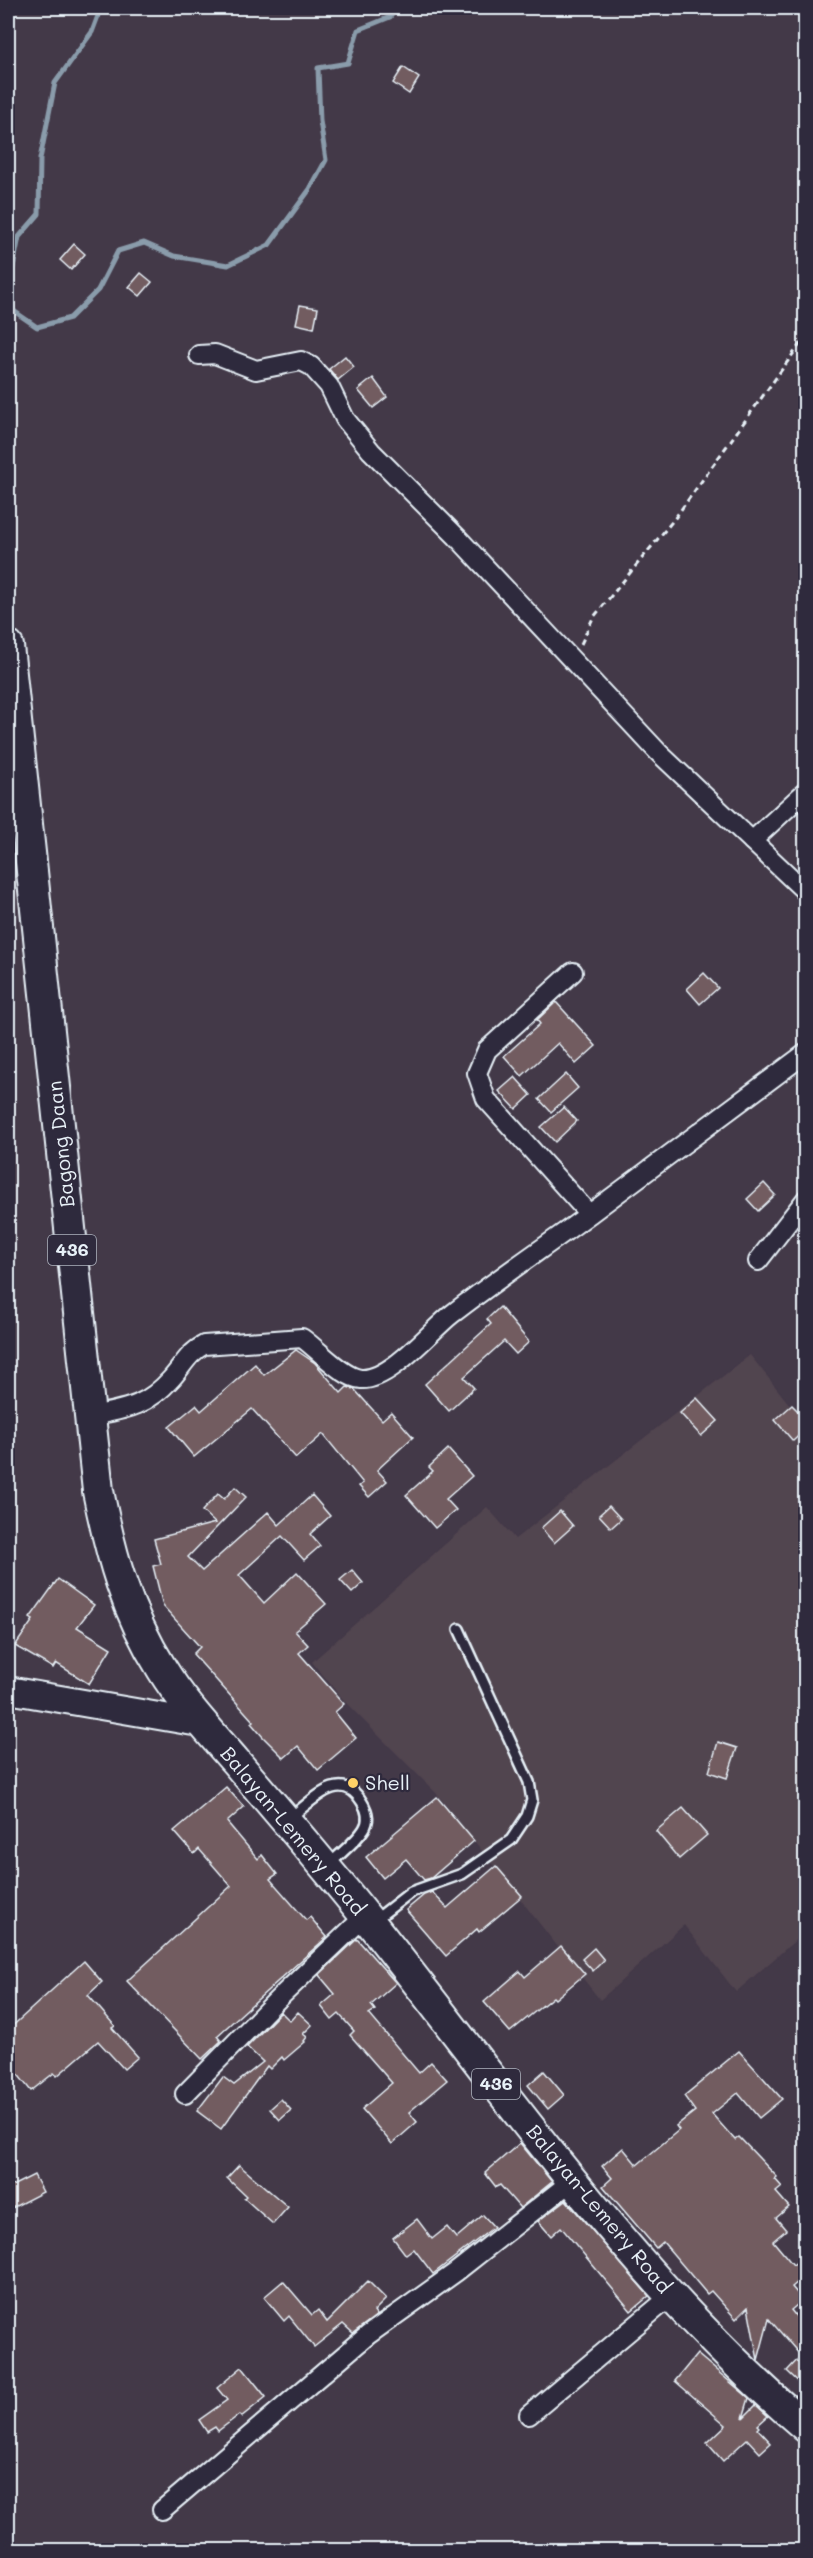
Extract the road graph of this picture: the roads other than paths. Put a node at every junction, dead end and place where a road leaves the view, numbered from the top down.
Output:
1 (199, 355) dead end
2 (8, 646) edge
3 (806, 791) edge
4 (752, 841) junction
5 (806, 892) edge
6 (573, 972) dead end
7 (806, 1053) edge
8 (806, 1199) edge
9 (589, 1214) junction
10 (758, 1261) dead end
11 (91, 1416) junction
12 (459, 1629) dead end
13 (8, 1690) edge
14 (205, 1724) junction
15 (286, 1821) junction
16 (325, 1868) junction
17 (368, 1920) junction
18 (185, 2094) dead end
19 (573, 2180) junction
20 (671, 2296) junction
21 (529, 2415) dead end
22 (805, 2426) edge
23 (162, 2510) dead end

1 - 4 street
2 - 11 main road, Bagong Daan / 436
3 - 4 street
4 - 5 street
6 - 9 street
7 - 9 street
8 - 10 street
9 - 11 street
11 - 14 main road, Bagong Daan / 436
12 - 17 lane
13 - 14 main road
14 - 15 main road, Balayan-Lemery Road / 436
15 - 16 main road, Balayan-Lemery Road / 436
15 - 16 lane
16 - 17 main road, Balayan-Lemery Road / 436
17 - 18 street
17 - 19 main road, Balayan-Lemery Road / 436
19 - 20 main road, Balayan-Lemery Road / 436
19 - 23 street
20 - 21 street
20 - 22 main road, Balayan-Lemery Road / 436

